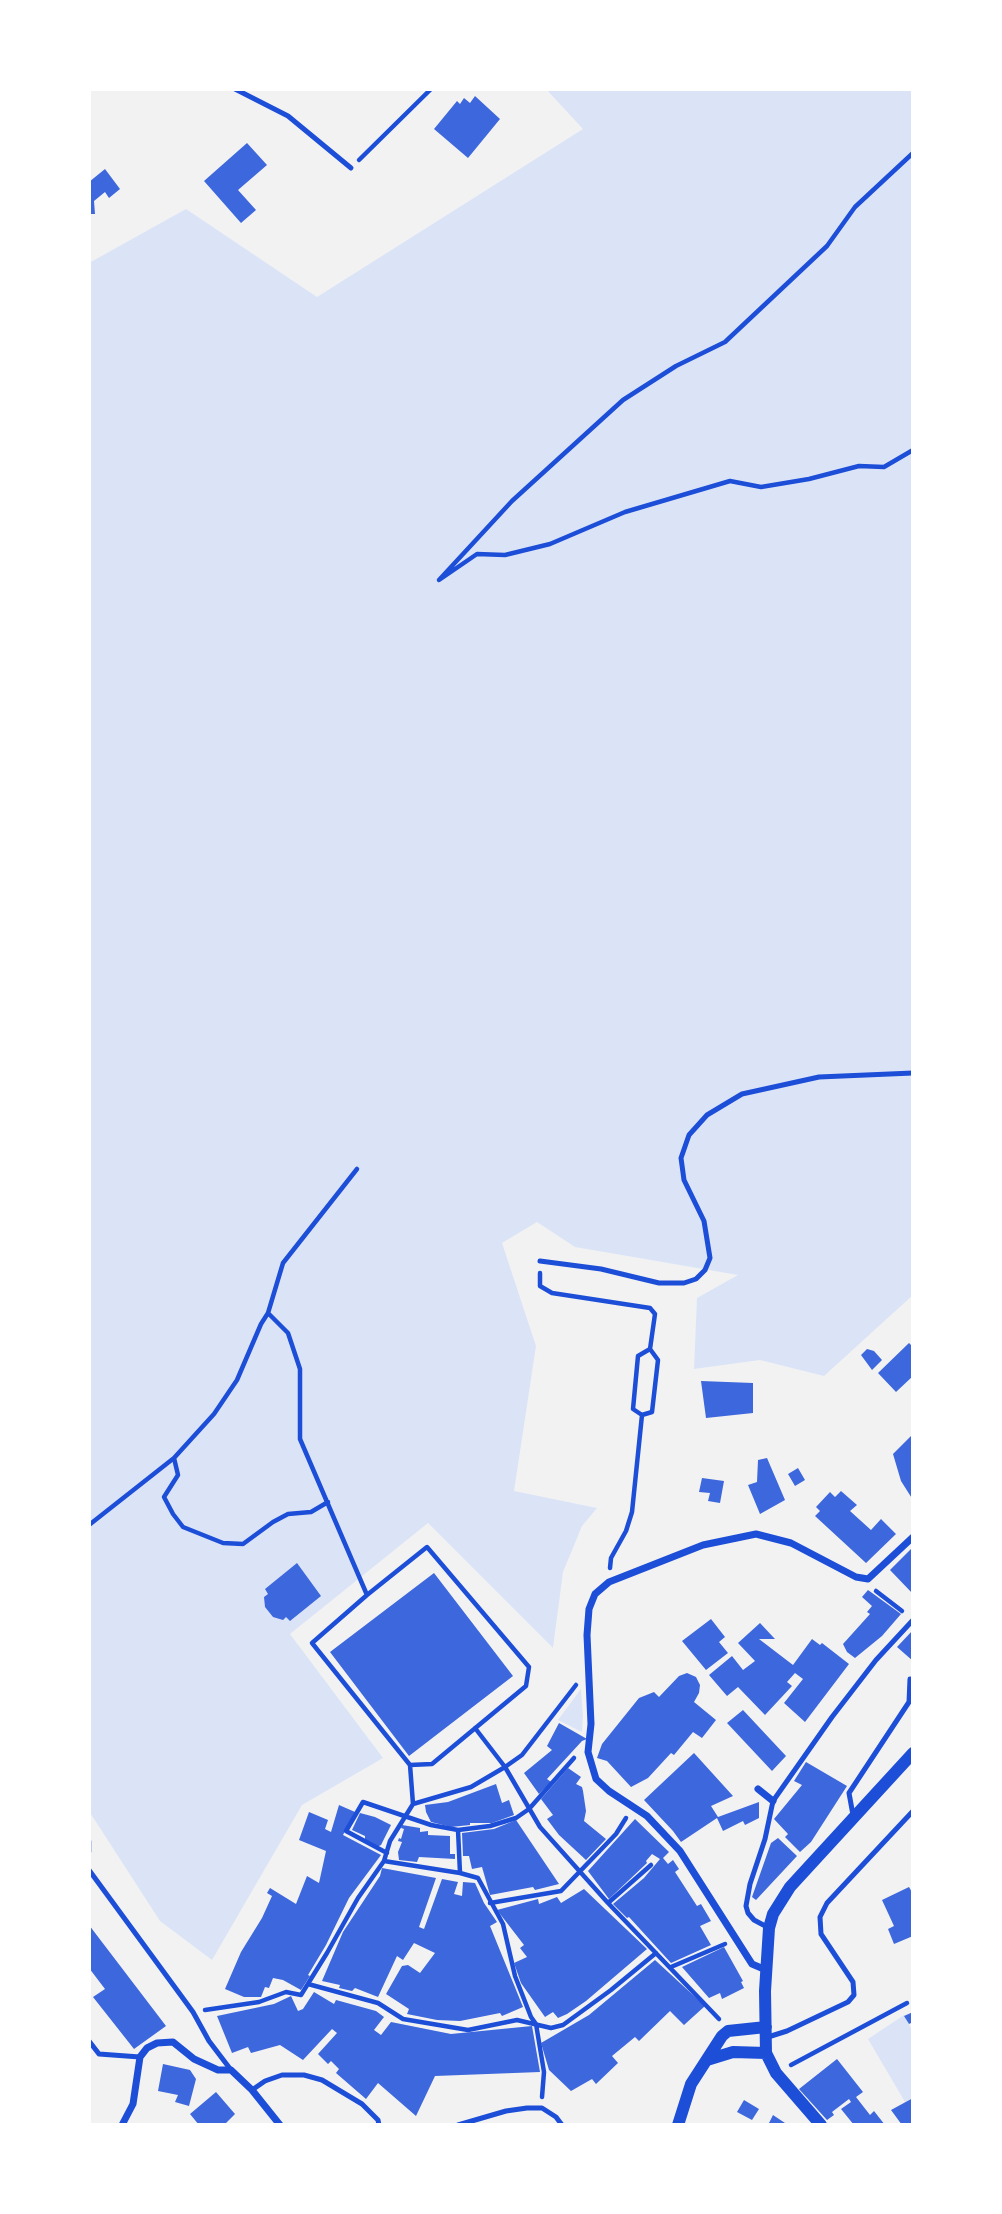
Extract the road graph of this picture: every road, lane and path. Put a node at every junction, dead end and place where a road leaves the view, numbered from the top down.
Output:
1 (235, 89) edge
2 (431, 89) edge
3 (913, 153) edge
4 (351, 168) joint
5 (913, 450) edge
6 (913, 1073) edge
7 (357, 1169) dead end
8 (540, 1261) joint
9 (268, 1312) junction
10 (650, 1349) junction
11 (642, 1415) junction
12 (174, 1458) junction
13 (328, 1502) junction
14 (89, 1525) edge
15 (913, 1537) edge
16 (868, 1578) junction
17 (609, 1582) junction
18 (367, 1595) junction
19 (904, 1613) dead end
20 (913, 1620) edge
21 (589, 1678) junction
22 (910, 1679) dead end
23 (475, 1728) junction
24 (588, 1752) junction
25 (913, 1754) edge
26 (410, 1765) junction
27 (505, 1768) junction
28 (758, 1789) dead end
29 (773, 1801) junction
30 (413, 1804) junction
31 (634, 1806) junction
32 (529, 1810) junction
33 (913, 1811) edge
34 (404, 1816) junction
35 (854, 1819) junction
36 (458, 1830) junction
37 (89, 1841) edge
38 (89, 1852) edge
39 (387, 1853) junction
40 (384, 1861) junction
41 (651, 1865) dead end
42 (89, 1870) edge
43 (580, 1871) junction
44 (460, 1873) junction
45 (489, 1903) junction
46 (608, 1903) junction
47 (769, 1928) junction
48 (735, 1940) junction
49 (656, 1953) junction
50 (671, 1967) junction
51 (766, 1970) junction
52 (308, 1984) junction
53 (907, 2003) dead end
54 (221, 2006) dead end
55 (536, 2024) junction
56 (728, 2031) junction
57 (766, 2033) junction
58 (89, 2042) edge
59 (766, 2053) junction
60 (140, 2057) junction
61 (707, 2060) junction
62 (231, 2070) junction
63 (776, 2073) junction
64 (252, 2090) junction
65 (542, 2108) junction
66 (122, 2125) edge
67 (280, 2125) edge
68 (379, 2125) edge
69 (458, 2125) edge
70 (562, 2125) edge
71 (678, 2125) edge
72 (821, 2125) edge

1 - 4 lane
2 - 4 path
3 - 5 path
6 - 8 lane
7 - 9 path
8 - 10 path
9 - 12 path
9 - 13 path
10 - 11 path
10 - 11 path
11 - 17 path
12 - 13 path
12 - 14 path
13 - 18 path
15 - 16 street
16 - 17 street
16 - 19 path
17 - 21 street
18 - 23 path
18 - 26 path
20 - 29 lane
21 - 24 street
21 - 27 path
22 - 35 lane
23 - 26 path
23 - 27 path
24 - 31 street
24 - 32 path
25 - 35 street
26 - 30 path
27 - 30 path
27 - 32 path
28 - 29 street
29 - 47 lane
30 - 34 path
31 - 43 path
31 - 48 street
32 - 36 path
32 - 43 path
33 - 57 lane
34 - 36 path
34 - 39 path
34 - 39 path
35 - 47 street
36 - 44 path
37 - 38 path
39 - 40 path
40 - 44 path
40 - 52 path
41 - 46 path
42 - 62 lane
43 - 45 path
43 - 46 path
44 - 45 path
45 - 55 path
46 - 49 path
47 - 51 street
48 - 50 path
48 - 51 street
49 - 50 path
49 - 55 path
50 - 56 path
51 - 57 street
52 - 54 path
52 - 55 path
53 - 63 path
55 - 65 path
56 - 57 street
56 - 61 street
57 - 59 street
58 - 60 lane
59 - 61 street
59 - 63 street
60 - 62 street
60 - 66 street
61 - 71 street
62 - 64 street
63 - 72 street
64 - 67 street
64 - 68 lane
65 - 69 lane
65 - 70 lane

